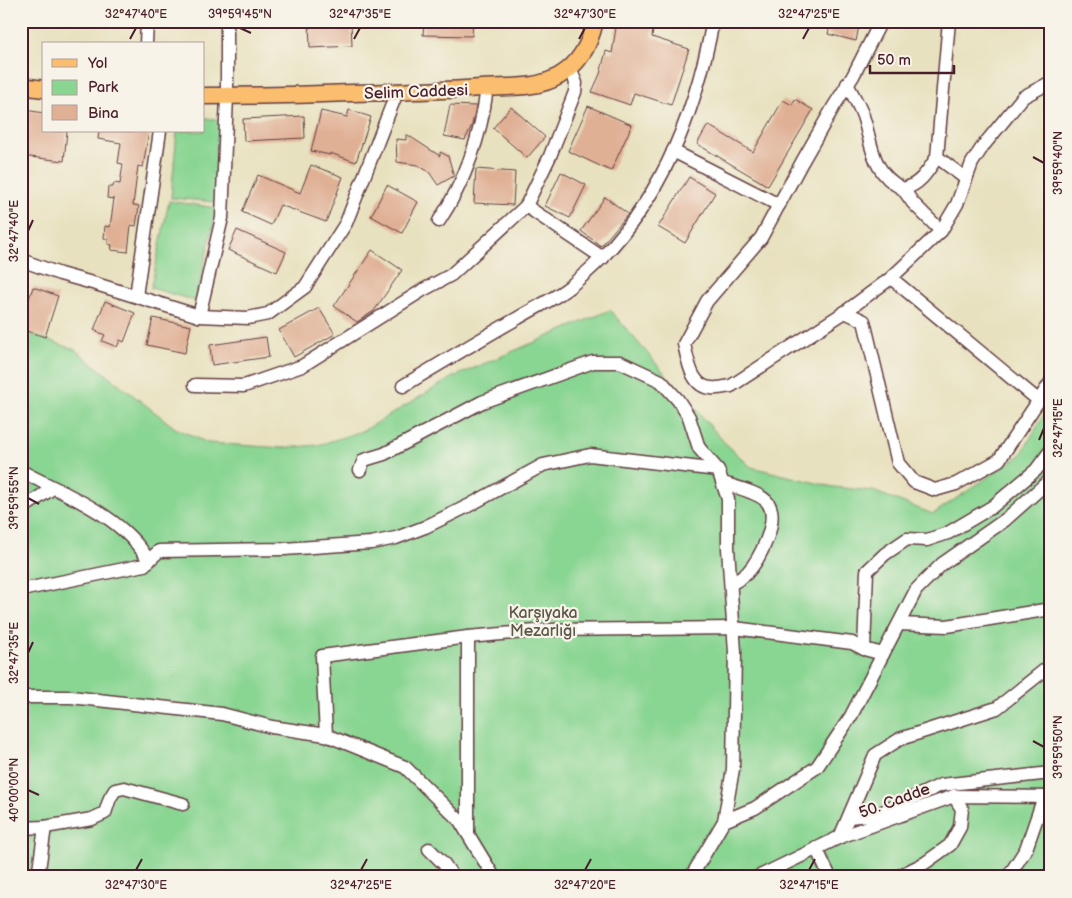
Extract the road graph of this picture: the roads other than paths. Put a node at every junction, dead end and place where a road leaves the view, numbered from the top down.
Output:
1 (146, 21) edge
2 (227, 21) edge
3 (596, 21) edge
4 (713, 21) edge
5 (881, 21) edge
6 (949, 21) edge
7 (146, 42) edge
8 (570, 68) junction
9 (1051, 82) edge
10 (848, 84) junction
11 (22, 87) edge
12 (487, 88) junction
13 (42, 89) edge
14 (397, 92) junction
15 (205, 96) edge
16 (227, 96) junction
17 (160, 132) edge
18 (674, 151) junction
19 (937, 157) junction
20 (966, 178) junction
21 (903, 189) junction
22 (779, 205) junction
23 (526, 206) junction
24 (439, 221) dead end
25 (941, 231) junction
26 (603, 258) junction
27 (21, 260) edge
28 (891, 278) junction
29 (136, 296) junction
30 (845, 312) junction
31 (199, 316) junction
32 (1051, 382) edge
33 (194, 385) dead end
34 (403, 386) dead end
35 (1038, 400) junction
36 (1051, 450) edge
37 (360, 470) dead end
38 (718, 470) junction
39 (21, 471) edge
40 (1051, 480) edge
41 (723, 483) junction
42 (53, 488) junction
43 (21, 509) edge
44 (148, 561) junction
45 (731, 584) junction
46 (21, 590) edge
47 (1051, 609) edge
48 (899, 624) junction
49 (734, 628) junction
50 (468, 637) junction
51 (864, 649) junction
52 (883, 654) junction
53 (1051, 665) edge
54 (21, 697) edge
55 (326, 735) junction
56 (1051, 772) edge
57 (954, 796) junction
58 (1047, 797) edge
59 (183, 804) dead end
60 (849, 817) junction
61 (724, 821) junction
62 (45, 827) junction
63 (21, 828) edge
64 (468, 833) junction
65 (840, 837) junction
66 (816, 848) junction
67 (429, 849) dead end
68 (1051, 872) edge
69 (38, 877) edge
70 (453, 877) edge
71 (494, 877) edge
72 (691, 877) edge
73 (758, 877) edge
74 (830, 877) edge
75 (897, 877) edge
76 (1008, 877) edge
77 (1048, 877) edge

1 - 7 street
2 - 16 street
3 - 8 main road, Selim Caddesi
4 - 18 street
5 - 10 street
6 - 19 street
8 - 12 main road, Selim Caddesi
8 - 23 street
9 - 20 street
10 - 21 street
10 - 22 street
11 - 13 main road
12 - 14 main road, Selim Caddesi
12 - 24 street
14 - 16 main road, Selim Caddesi
14 - 31 street
15 - 16 main road, Selim Caddesi
16 - 31 street
17 - 29 street
18 - 22 street
18 - 26 street
19 - 20 street
19 - 21 street
20 - 25 street
21 - 25 street
22 - 30 street
23 - 26 street
23 - 33 street
25 - 28 street
26 - 34 street
27 - 29 street
28 - 30 street
28 - 35 street
29 - 31 street
30 - 35 street
32 - 35 street
36 - 51 street
37 - 38 street
38 - 41 street
38 - 44 street
39 - 42 street
40 - 48 street
41 - 45 street
41 - 45 street
42 - 43 street
42 - 44 street
44 - 46 street
45 - 49 street
47 - 48 street
48 - 52 street
49 - 50 street
49 - 51 street
49 - 61 street
50 - 55 street
50 - 64 street
51 - 52 street
52 - 61 street
53 - 60 street
54 - 55 street
55 - 64 street
56 - 60 street
57 - 58 street, 50. Cadde
57 - 65 street, 50. Cadde
57 - 75 street
58 - 76 street
59 - 62 street
60 - 65 street
61 - 72 street
62 - 63 street
62 - 69 street
64 - 71 street
65 - 66 street, 50. Cadde
66 - 73 street, 50. Cadde
66 - 74 street
67 - 70 street
68 - 77 street

